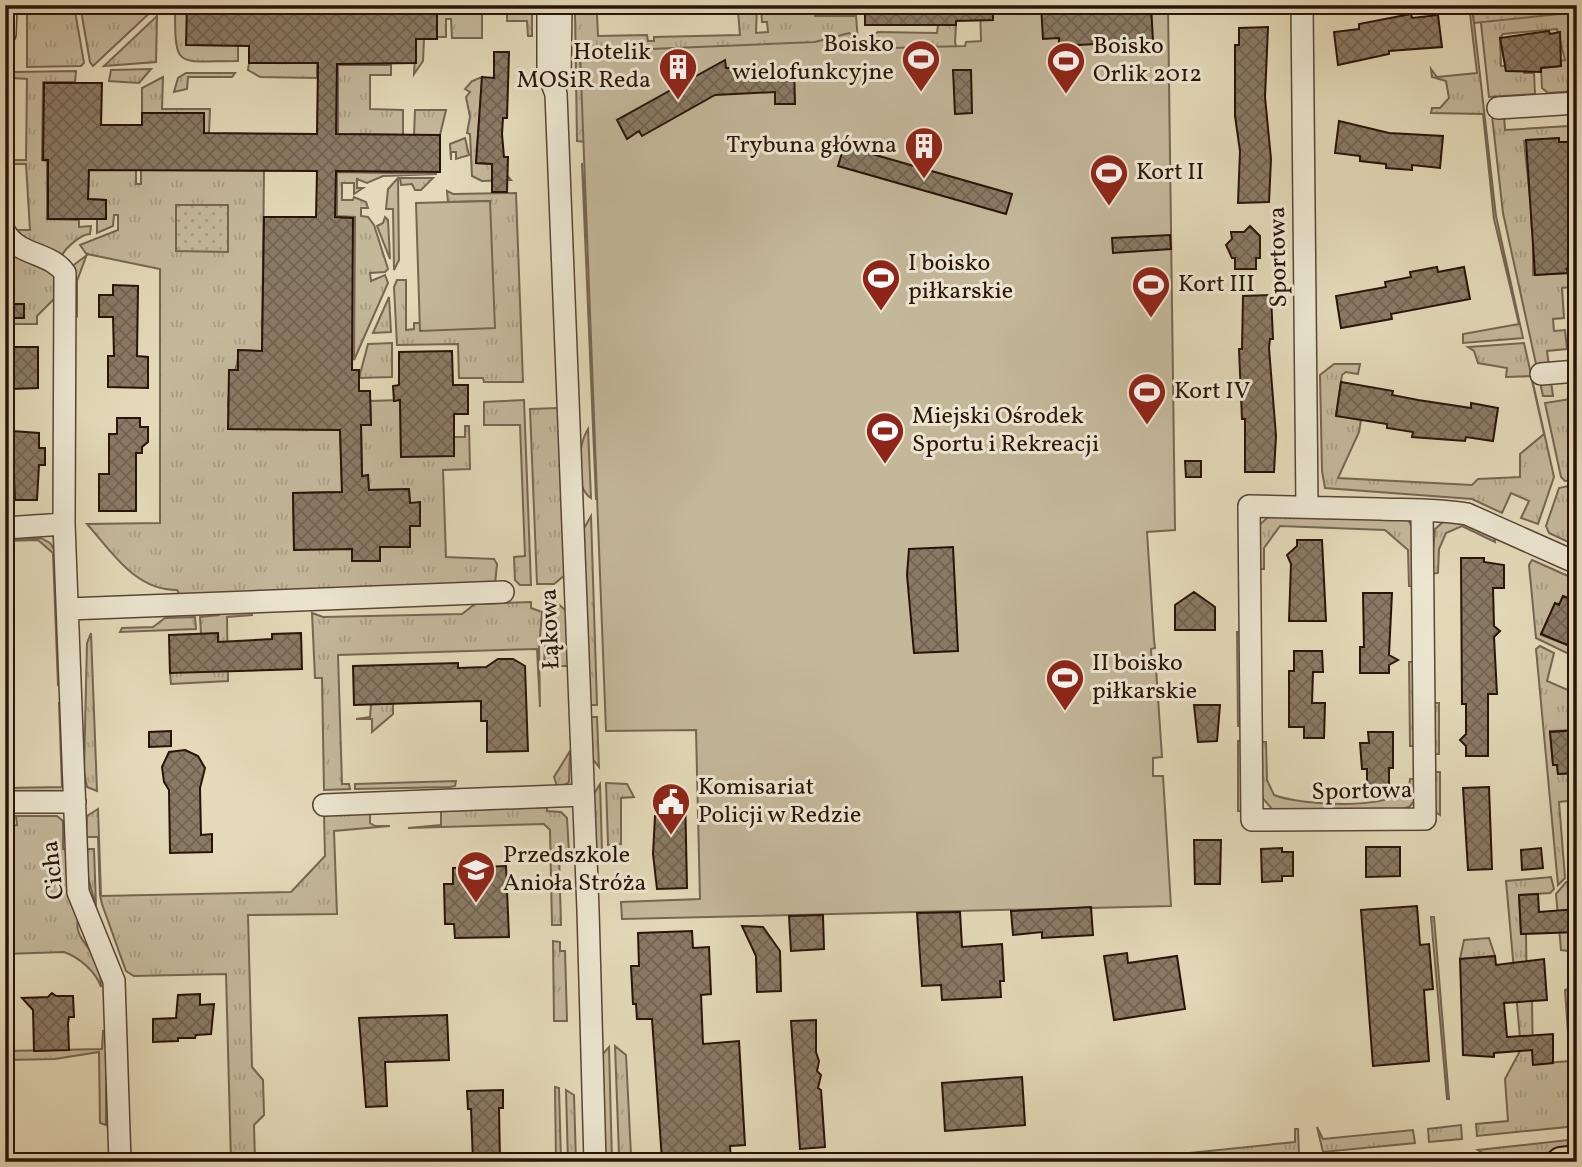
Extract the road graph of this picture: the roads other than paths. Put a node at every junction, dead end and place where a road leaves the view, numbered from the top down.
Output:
1 (6, 5) edge
2 (548, 5) edge
3 (561, 5) edge
4 (1302, 5) edge
5 (5, 34) edge
6 (556, 94) junction
7 (1577, 103) edge
8 (1497, 108) dead end
9 (5, 232) edge
10 (1577, 371) edge
11 (1541, 374) dead end
12 (1307, 507) junction
13 (1422, 510) junction
14 (64, 524) junction
15 (5, 528) edge
16 (1577, 563) edge
17 (503, 592) dead end
18 (68, 610) junction
19 (583, 795) junction
20 (5, 802) edge
21 (75, 802) junction
22 (324, 805) dead end
23 (1577, 1160) edge
24 (120, 1162) edge
25 (595, 1162) edge
26 (1561, 1162) edge

1 - 5 street
2 - 6 street, Łąkowa
3 - 6 street, Łąkowa
4 - 12 street, Sportowa
6 - 19 street, Łąkowa
7 - 8 street
9 - 14 street, Cicha
10 - 11 street
12 - 13 street, Sportowa
12 - 13 street, Sportowa
13 - 16 street
14 - 15 street
14 - 18 street, Cicha
17 - 18 street
18 - 21 street, Cicha
19 - 22 street
19 - 25 street, Łąkowa
20 - 21 street
21 - 24 street, Cicha
23 - 26 main road

